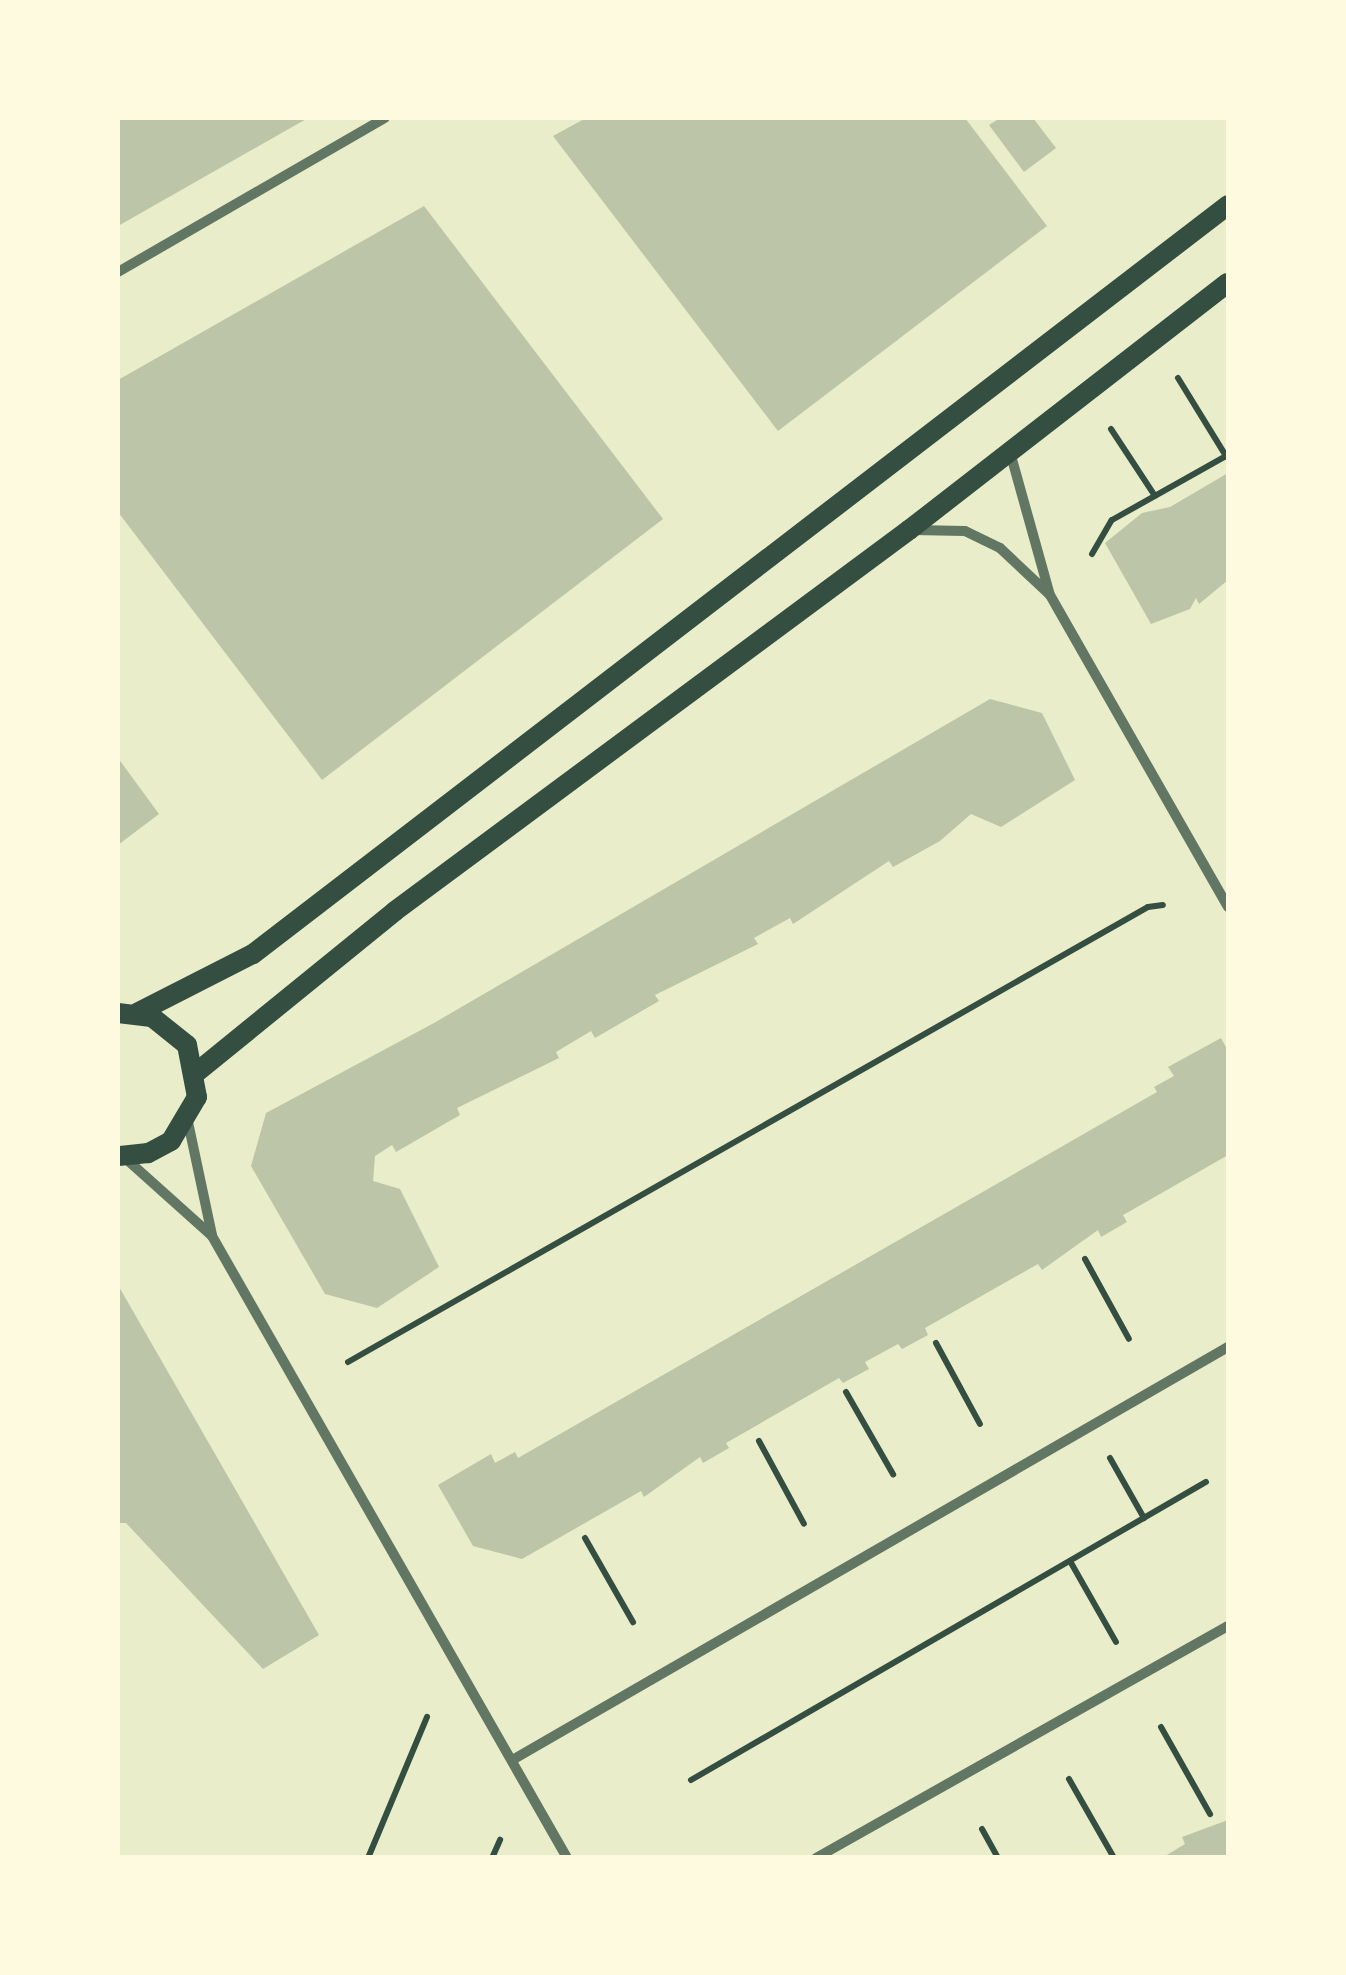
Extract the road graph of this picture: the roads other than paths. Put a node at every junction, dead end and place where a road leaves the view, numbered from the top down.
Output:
1 (385, 118) edge
2 (1228, 205) edge
3 (118, 272) edge
4 (1228, 282) edge
5 (1010, 451) junction
6 (909, 530) junction
7 (1050, 594) junction
8 (1228, 907) edge
9 (127, 1013) edge
10 (197, 1072) junction
11 (188, 1122) junction
12 (120, 1156) edge
13 (212, 1236) junction
14 (1228, 1347) edge
15 (1228, 1626) edge
16 (514, 1758) junction
17 (567, 1858) edge
18 (816, 1858) edge

1 - 3 street
2 - 9 main road
4 - 5 main road
5 - 6 main road
5 - 7 street
6 - 7 street
6 - 10 main road
7 - 8 street
9 - 10 main road
10 - 11 main road
11 - 12 main road
11 - 13 street
12 - 13 street
13 - 16 street
14 - 16 street
15 - 18 street
16 - 17 street

